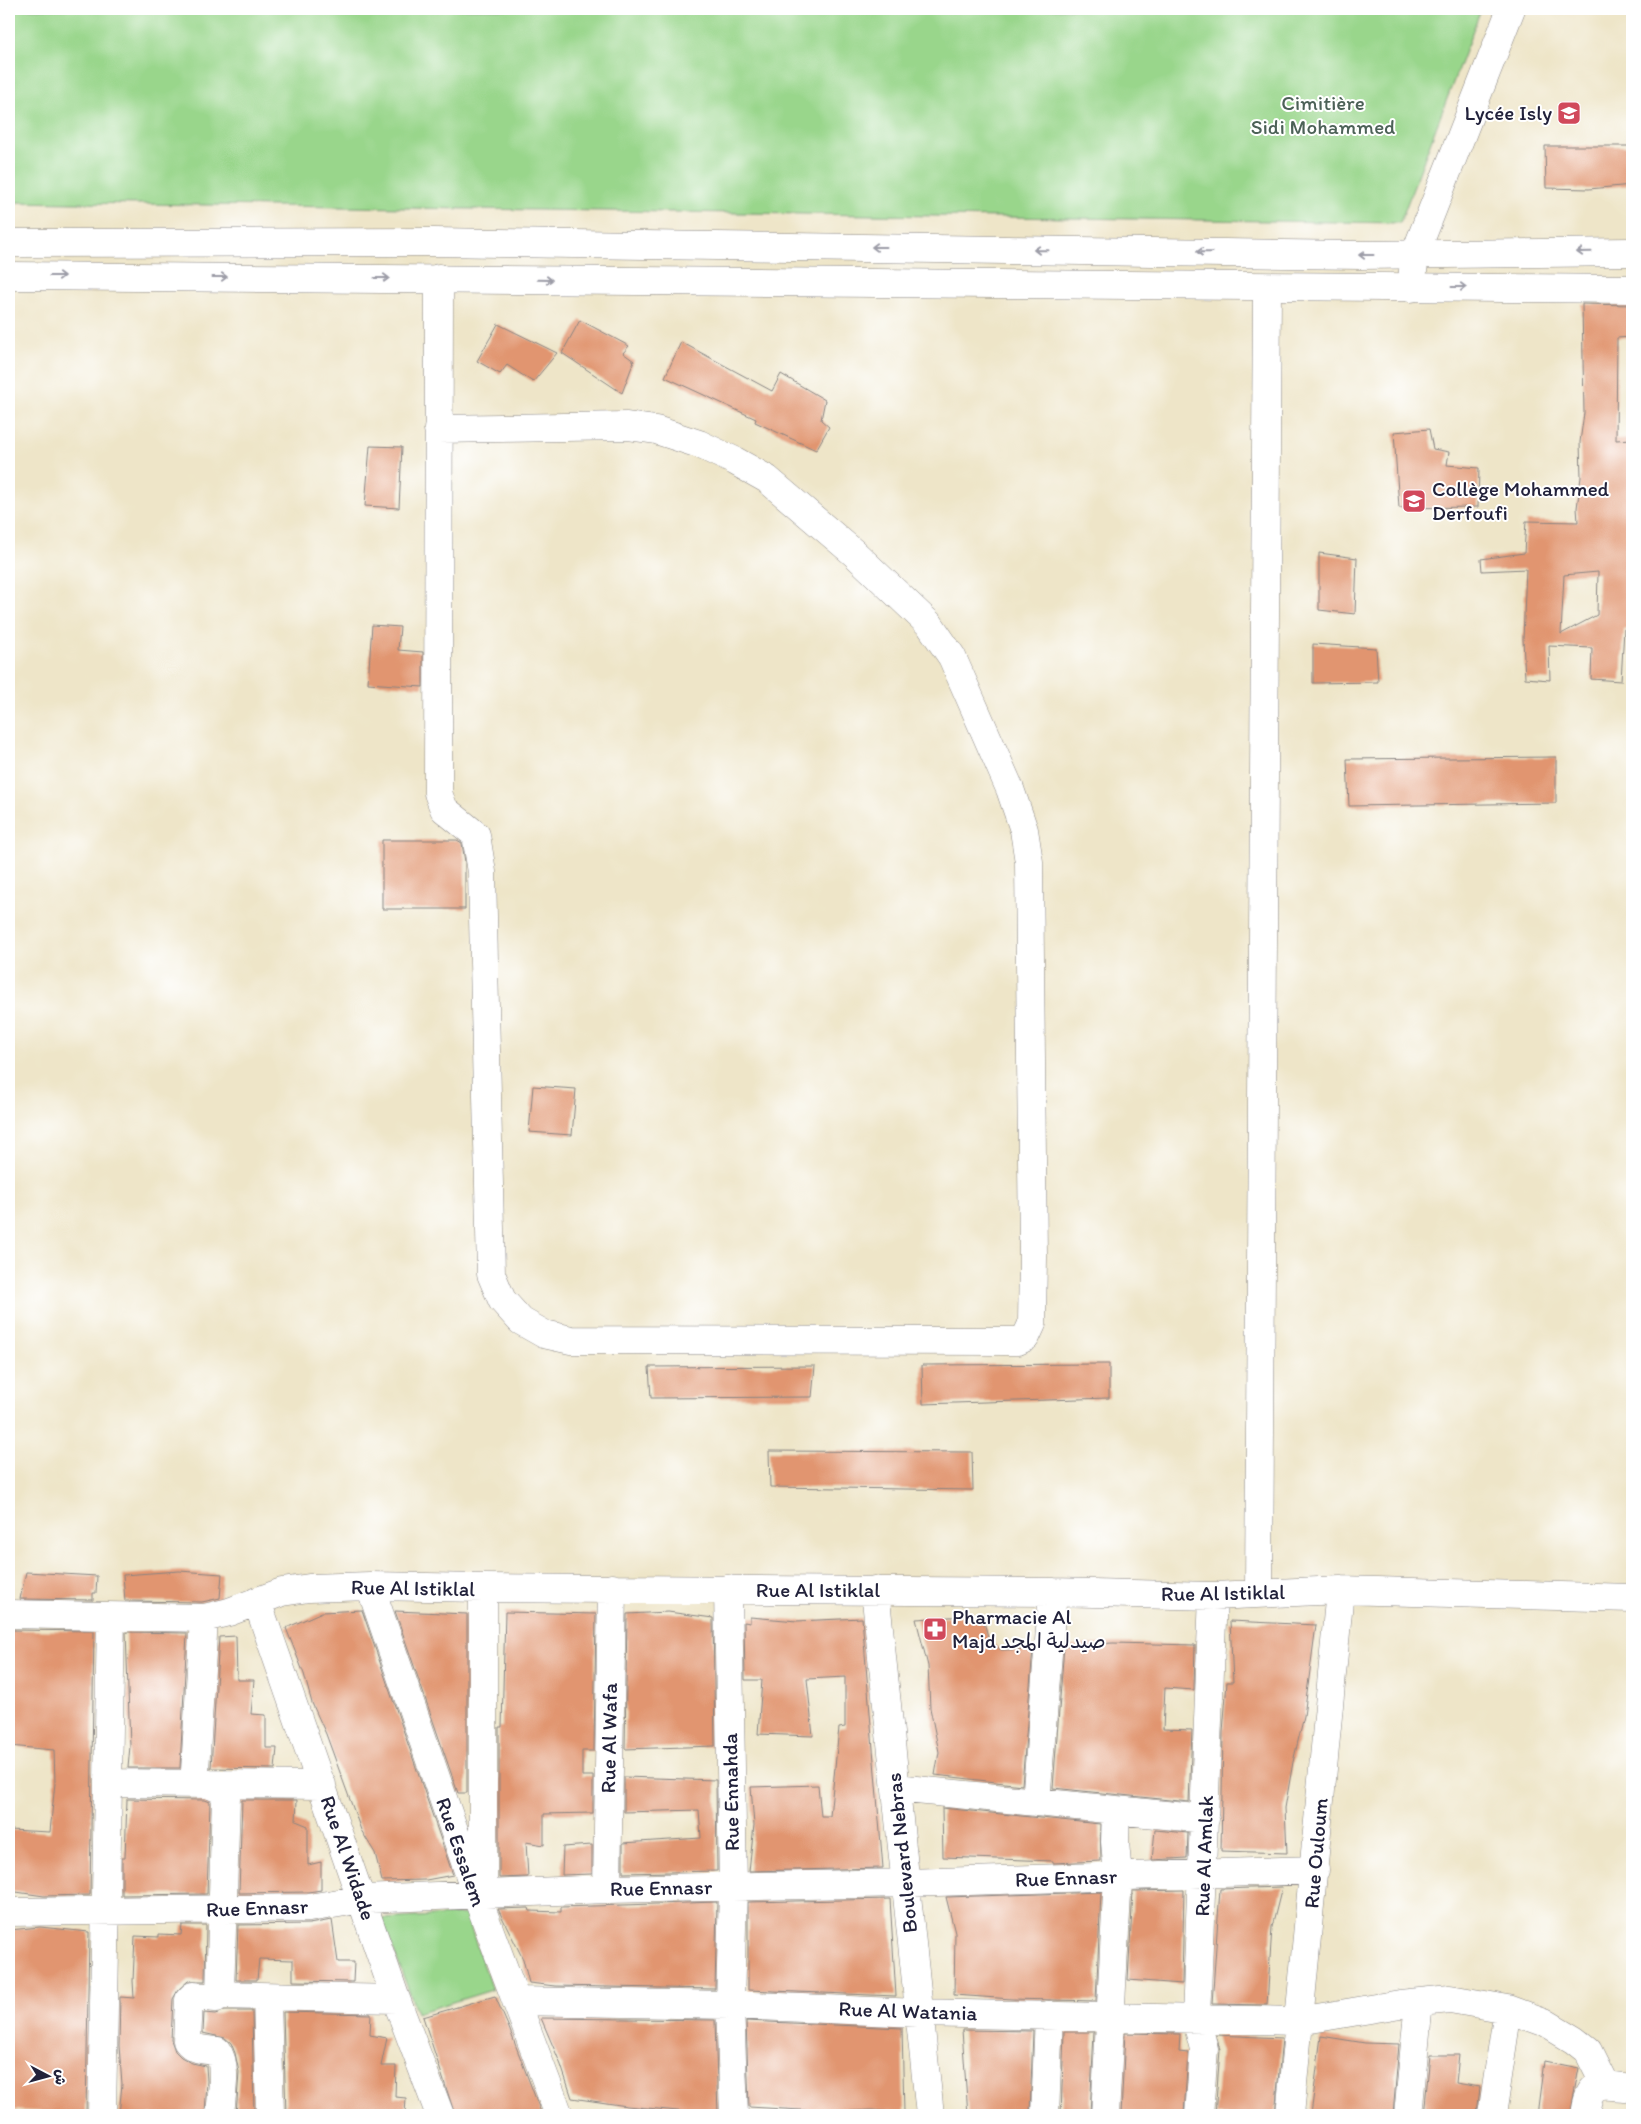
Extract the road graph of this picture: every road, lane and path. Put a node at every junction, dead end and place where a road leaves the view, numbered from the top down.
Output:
1 (1511, 9) edge
2 (9, 243) edge
3 (783, 247) junction
4 (1632, 252) edge
5 (1415, 254) junction
6 (9, 276) edge
7 (439, 278) junction
8 (783, 283) junction
9 (1267, 287) junction
10 (1411, 288) junction
11 (1632, 289) edge
12 (438, 429) junction
13 (370, 1586) junction
14 (483, 1588) junction
15 (612, 1588) junction
16 (728, 1589) junction
17 (875, 1590) junction
18 (1340, 1590) junction
19 (1054, 1592) junction
20 (1259, 1593) junction
21 (1213, 1596) junction
22 (1632, 1598) edge
23 (257, 1601) junction
24 (9, 1614) edge
25 (111, 1616) junction
26 (204, 1618) junction
27 (202, 1782) junction
28 (108, 1783) junction
29 (322, 1785) junction
30 (896, 1788) junction
31 (1036, 1802) junction
32 (1116, 1810) junction
33 (1205, 1819) junction
34 (1315, 1870) junction
35 (1203, 1874) junction
36 (1118, 1876) junction
37 (906, 1883) junction
38 (733, 1887) junction
39 (607, 1889) junction
40 (480, 1894) junction
41 (363, 1900) junction
42 (223, 1909) junction
43 (9, 1912) edge
44 (106, 1912) junction
45 (219, 1995) junction
46 (267, 1997) junction
47 (396, 1999) junction
48 (516, 2001) junction
49 (1419, 2002) junction
50 (730, 2005) junction
51 (1508, 2009) junction
52 (918, 2013) junction
53 (1049, 2015) junction
54 (1112, 2016) junction
55 (1196, 2018) junction
56 (1300, 2021) junction
57 (1632, 2088) edge
58 (1592, 2100) edge
59 (102, 2115) edge
60 (220, 2115) edge
61 (270, 2115) edge
62 (440, 2115) edge
63 (559, 2115) edge
64 (734, 2115) edge
65 (930, 2115) edge
66 (1045, 2115) edge
67 (1105, 2115) edge
68 (1198, 2115) edge
69 (1290, 2115) edge
70 (1408, 2115) edge
71 (1492, 2115) edge

1 - 5 street
2 - 3 street
5 -> 3 street
3 - 8 street
4 -> 5 street
5 - 10 street
6 -> 7 street
7 -> 8 street
7 - 12 street
8 - 9 street
9 - 10 street
9 - 20 street
10 -> 11 street
12 - 12 street
13 - 14 street, Rue Al Istiklal
13 - 23 street, Rue Al Istiklal
13 - 40 street, Rue Essalem
14 - 15 street, Rue Al Istiklal
14 - 40 street
15 - 16 street, Rue Al Istiklal
15 - 39 street, Rue Al Wafa
16 - 17 street, Rue Al Istiklal
16 - 38 street, Rue Ennahda
17 - 19 street, Rue Al Istiklal
17 - 30 street, Boulevard Nebras
18 - 20 street, Rue Al Istiklal
18 - 22 street, Rue Al Istiklal
18 - 34 street, Rue Ouloum
19 - 21 street, Rue Al Istiklal
19 - 31 street
20 - 21 street, Rue Al Istiklal
21 - 33 street, Rue Al Amlak
23 - 26 street, Rue Al Istiklal
23 - 29 street, Rue Al Widade
24 - 25 street, Rue Al Istiklal
25 - 26 street, Rue Al Istiklal
25 - 28 street
26 - 27 street
27 - 28 street
27 - 29 street
27 - 42 street
28 - 44 street
29 - 41 street, Rue Al Widade
30 - 31 street
30 - 37 street, Boulevard Nebras
31 - 32 street
32 - 33 street
32 - 36 street
33 - 35 street, Rue Al Amlak
34 - 35 street, Rue Ennasr
34 - 56 street, Rue Ouloum
35 - 36 street, Rue Ennasr
35 - 55 street, Rue Al Amlak
36 - 37 street, Rue Ennasr
36 - 54 street
37 - 38 street, Rue Ennasr
37 - 52 street, Boulevard Nebras
38 - 39 street, Rue Ennasr
38 - 50 street, Rue Ennahda
39 - 40 street, Rue Ennasr
40 - 41 street, Rue Ennasr
40 - 48 street, Rue Essalem
41 - 42 street, Rue Ennasr
41 - 47 street, Rue Al Widade
42 - 44 street, Rue Ennasr
42 - 45 street
43 - 44 street, Rue Ennasr
44 - 59 street
45 - 46 street
45 - 60 street
46 - 47 street
46 - 61 street
47 - 62 street, Rue Al Widade
48 - 50 street, Rue Al Watania
48 - 63 street, Rue Essalem
49 - 51 street, Rue Al Watania
49 - 56 street, Rue Al Watania
49 - 70 street
50 - 52 street, Rue Al Watania
50 - 64 street, Rue Ennahda
51 - 58 street, Rue Al Watania
51 - 71 street
52 - 53 street, Rue Al Watania
52 - 65 street, Boulevard Nebras
53 - 54 street, Rue Al Watania
53 - 66 street
54 - 55 street, Rue Al Watania
54 - 67 street
55 - 56 street, Rue Al Watania
55 - 68 street, Rue Al Amlak
56 - 69 street, Rue Ouloum
57 - 58 street

